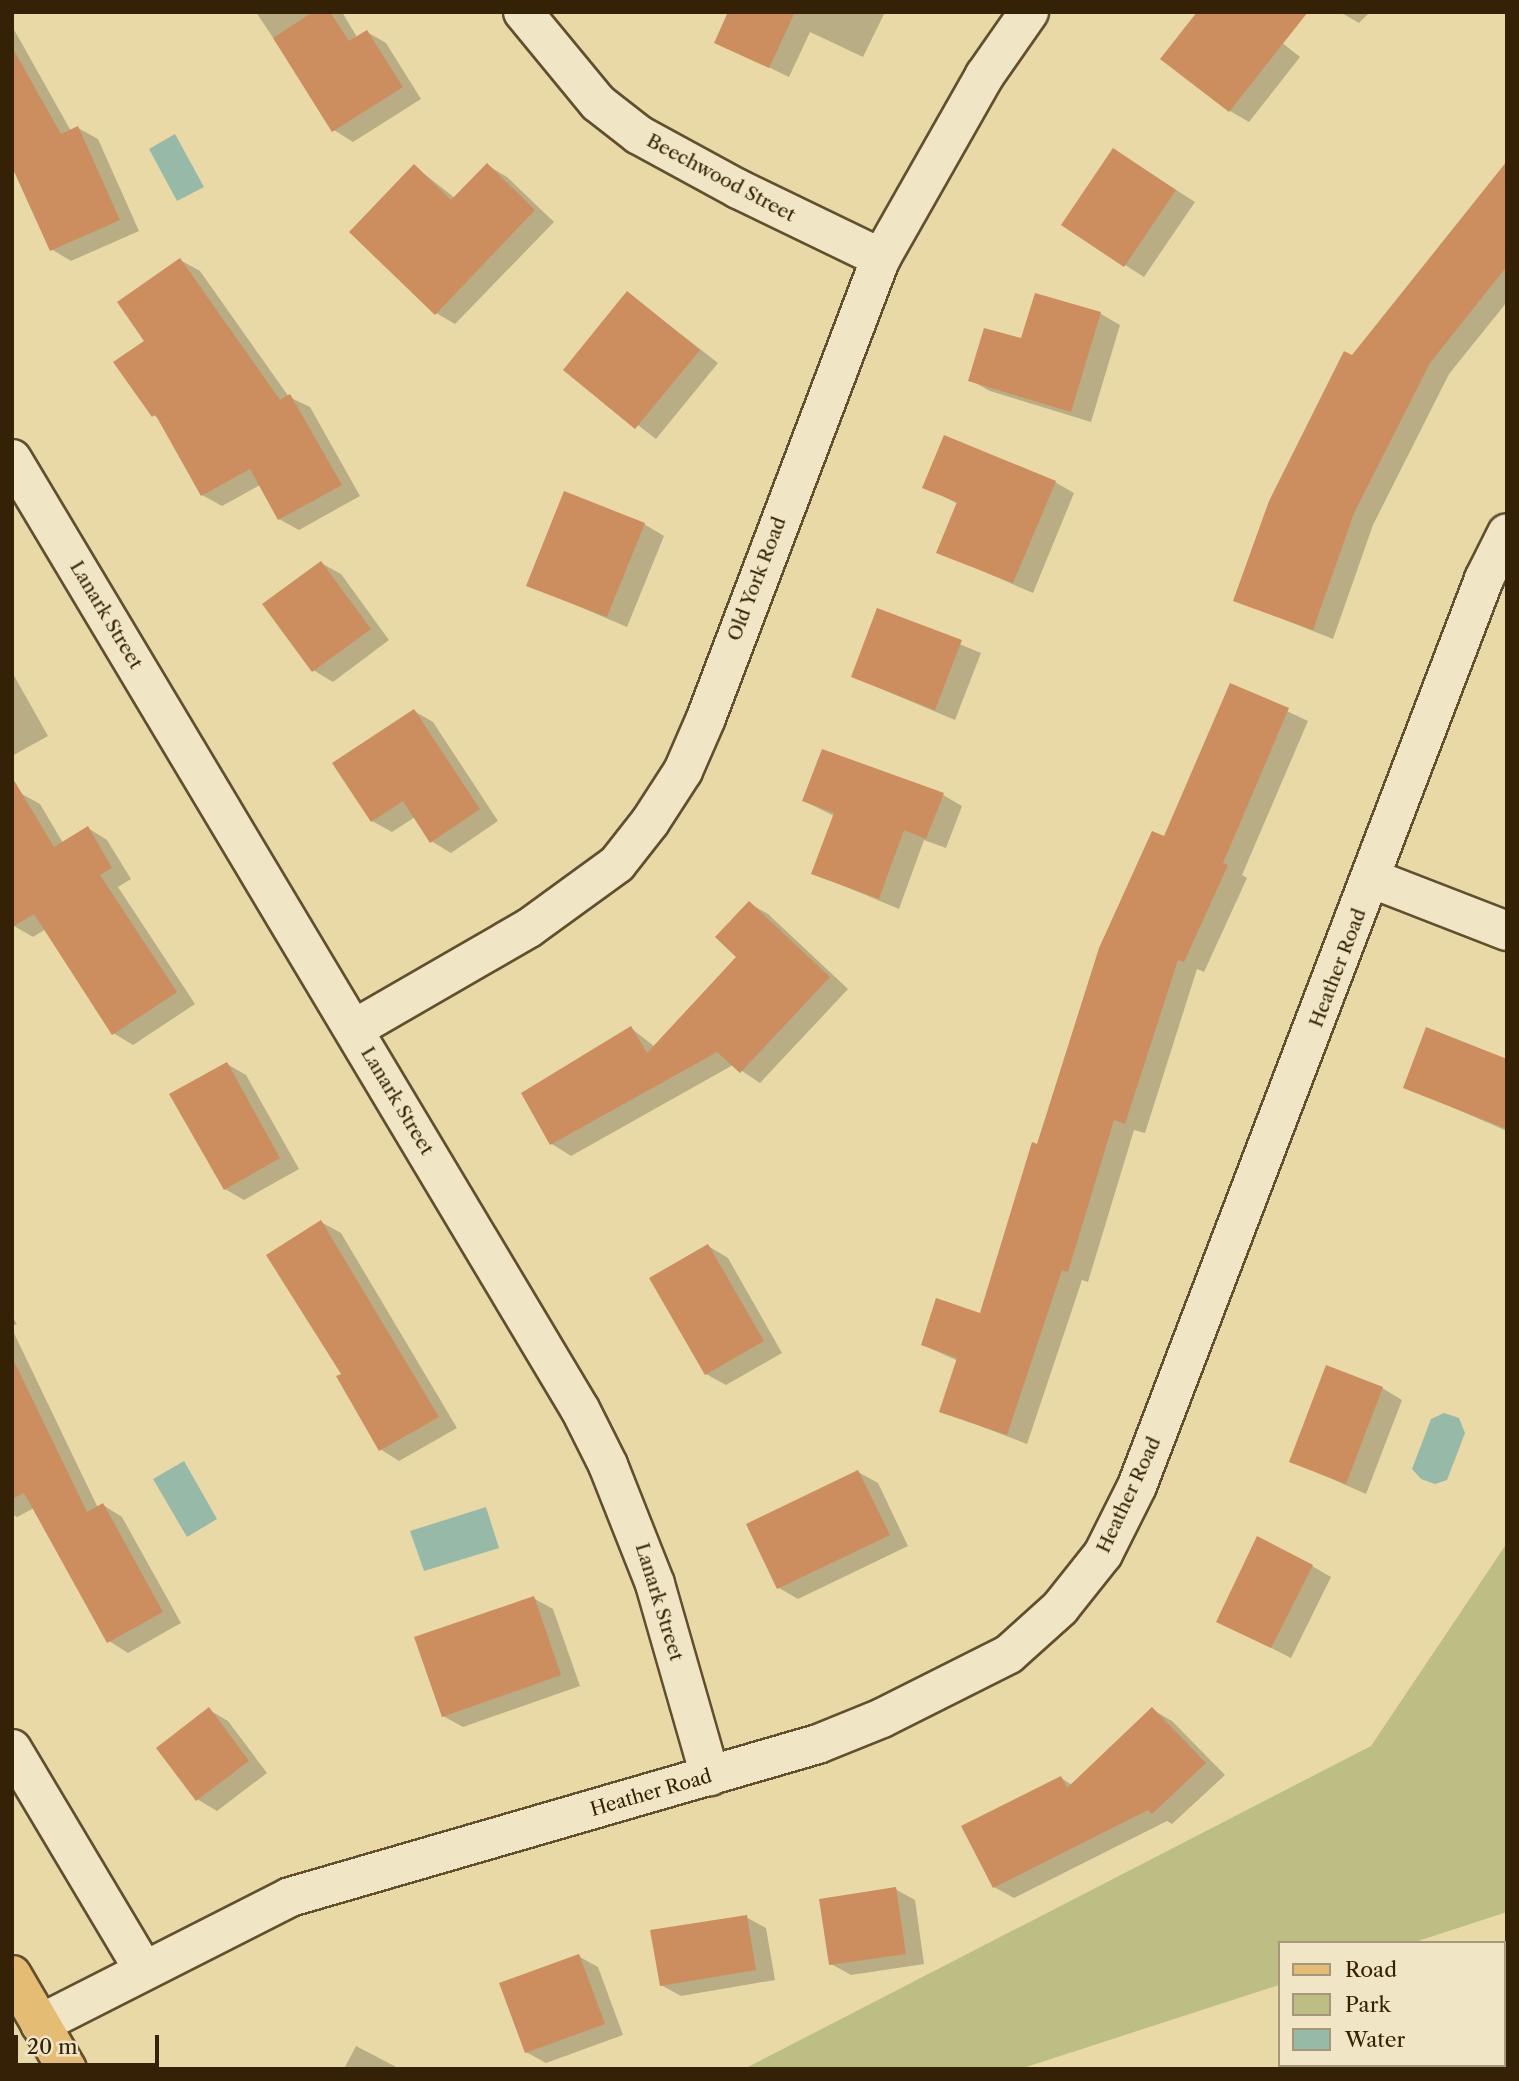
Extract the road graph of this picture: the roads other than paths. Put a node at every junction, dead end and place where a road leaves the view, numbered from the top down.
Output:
1 (523, 12) edge
2 (1029, 12) edge
3 (881, 258) junction
4 (12, 459) edge
5 (1507, 533) edge
6 (1373, 879) junction
7 (1507, 930) edge
8 (354, 1029) junction
9 (12, 1749) edge
10 (710, 1776) junction
11 (144, 1970) junction
12 (12, 1975) edge
13 (40, 2024) junction
14 (67, 2069) edge

1 - 3 street, Beechwood Street
2 - 3 street, Old York Road
3 - 8 street, Old York Road
4 - 8 street, Lanark Street
5 - 6 street, Heather Road
6 - 7 street
6 - 10 street, Heather Road
8 - 10 street, Lanark Street
9 - 11 street
10 - 11 street, Heather Road
11 - 13 street, Heather Road
12 - 13 main road
13 - 14 main road

